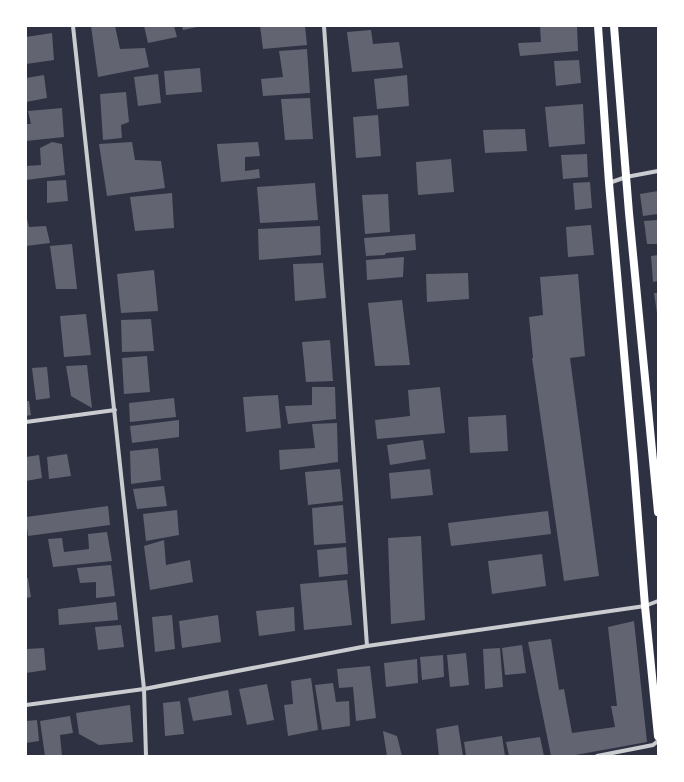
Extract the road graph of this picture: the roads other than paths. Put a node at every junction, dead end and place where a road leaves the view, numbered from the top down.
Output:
1 (73, 26) edge
2 (324, 26) edge
3 (598, 26) edge
4 (614, 26) edge
5 (658, 171) edge
6 (626, 177) junction
7 (609, 183) junction
8 (115, 410) junction
9 (26, 422) edge
10 (655, 447) edge
11 (658, 512) edge
12 (658, 601) edge
13 (645, 606) junction
14 (367, 646) junction
15 (144, 689) junction
16 (26, 705) edge
17 (658, 736) edge
18 (658, 741) edge
19 (146, 756) edge
20 (597, 756) edge

1 - 8 street
2 - 14 street
3 - 7 main road
4 - 6 main road
5 - 6 street
6 - 7 street
6 - 10 main road
7 - 13 main road
8 - 9 street
8 - 15 street
10 - 11 main road
12 - 13 street
13 - 14 street
13 - 17 main road
14 - 15 street
15 - 16 street
15 - 19 street
18 - 20 street

